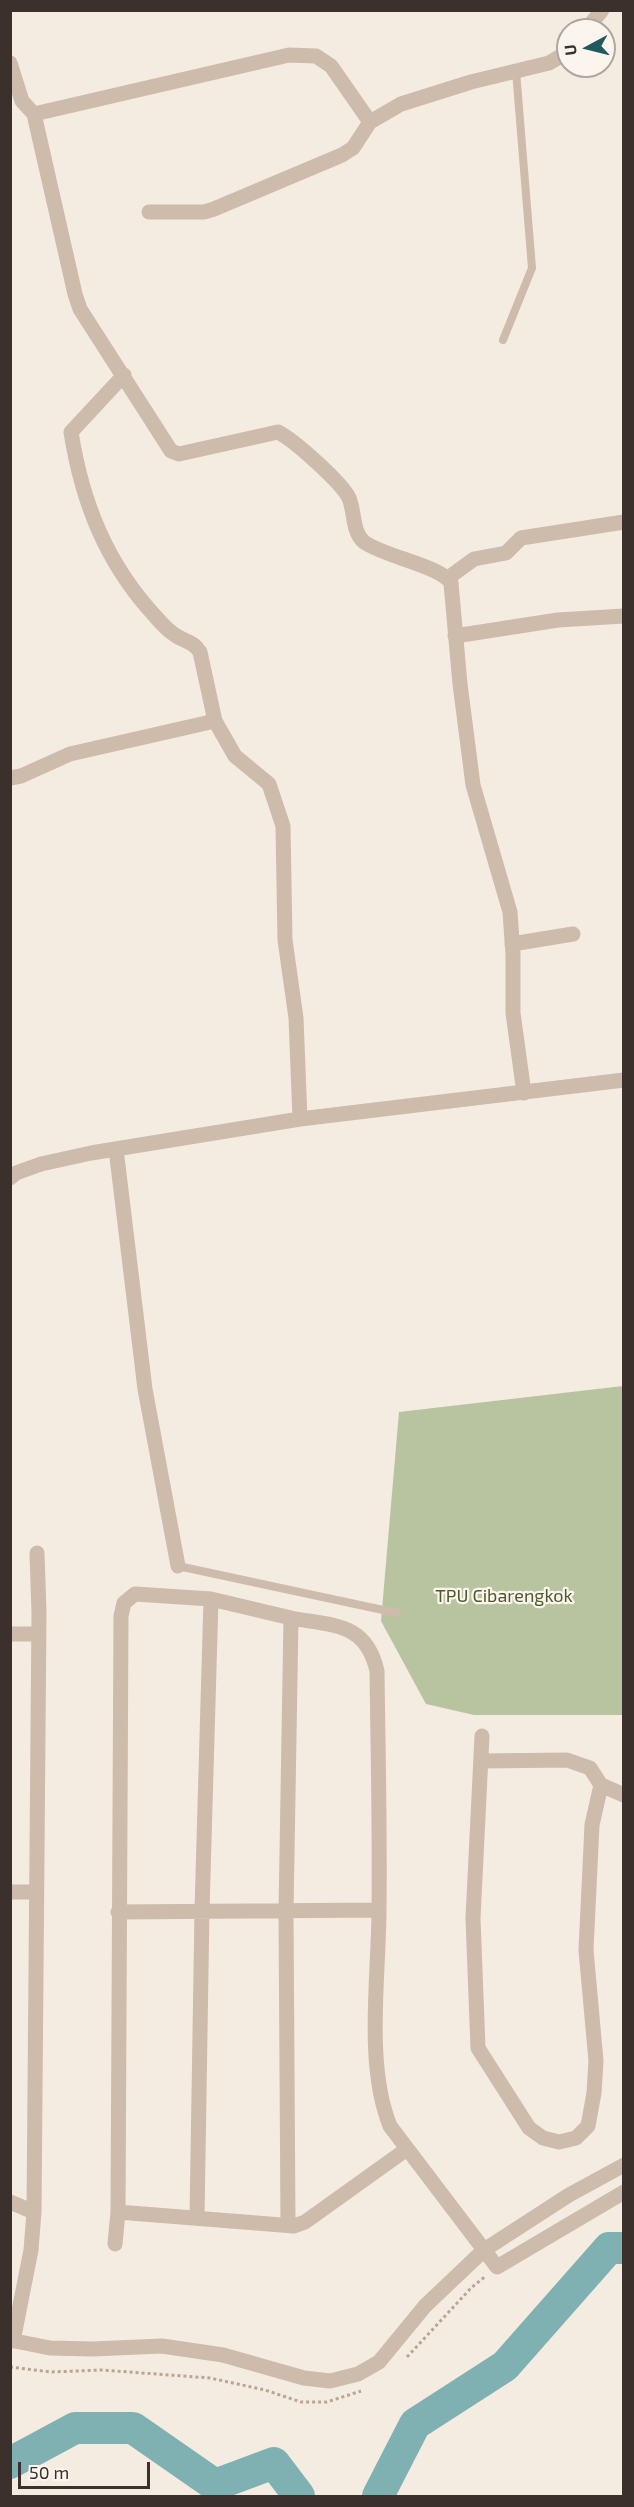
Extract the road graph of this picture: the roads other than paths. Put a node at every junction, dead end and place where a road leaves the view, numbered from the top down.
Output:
1 (556, 59) edge
2 (10, 63) edge
3 (516, 71) junction
4 (34, 114) junction
5 (370, 122) junction
6 (149, 212) dead end
7 (503, 340) dead end
8 (124, 375) junction
9 (624, 522) edge
10 (448, 578) junction
11 (624, 616) edge
12 (455, 636) junction
13 (215, 721) junction
14 (10, 778) edge
15 (573, 934) dead end
16 (513, 944) junction
17 (624, 1080) edge
18 (524, 1093) junction
19 (300, 1119) junction
20 (116, 1149) junction
21 (12, 1172) edge
22 (37, 1554) dead end
23 (178, 1566) joint
24 (211, 1599) junction
25 (397, 1613) dead end
26 (291, 1618) junction
27 (39, 1634) junction
28 (10, 1635) edge
29 (482, 1736) dead end
30 (482, 1761) junction
31 (601, 1785) junction
32 (624, 1795) edge
33 (10, 1892) edge
34 (36, 1892) junction
35 (202, 1910) junction
36 (380, 1910) junction
37 (118, 1912) junction
38 (286, 1912) junction
39 (407, 2149) junction
40 (624, 2165) edge
41 (624, 2192) edge
42 (10, 2202) edge
43 (34, 2212) junction
44 (118, 2212) junction
45 (197, 2218) junction
46 (288, 2225) junction
47 (115, 2244) dead end
48 (484, 2250) junction
49 (12, 2341) edge

1 - 3 street
2 - 4 street
3 - 5 street
3 - 7 lane
4 - 5 street
4 - 8 street
5 - 6 street
8 - 10 street
8 - 13 street
9 - 10 street
10 - 12 street
11 - 12 street
12 - 16 street
13 - 14 street
13 - 19 street
15 - 16 street
16 - 18 street
17 - 18 street
18 - 19 street
19 - 20 street
20 - 21 street
20 - 23 street
22 - 27 street
23 - 25 lane
24 - 26 street
24 - 35 street
24 - 37 street
26 - 36 street
26 - 38 street
27 - 28 street
27 - 34 street
29 - 30 street
30 - 31 street
30 - 31 street
31 - 32 street
33 - 34 street
34 - 43 street
35 - 37 street
35 - 38 street
35 - 45 street
36 - 38 street
36 - 39 street
37 - 44 street
38 - 46 street
39 - 46 street
39 - 48 street
40 - 48 street
41 - 48 street
42 - 43 street
43 - 49 street
44 - 45 street
44 - 47 street
45 - 46 street
48 - 49 street

